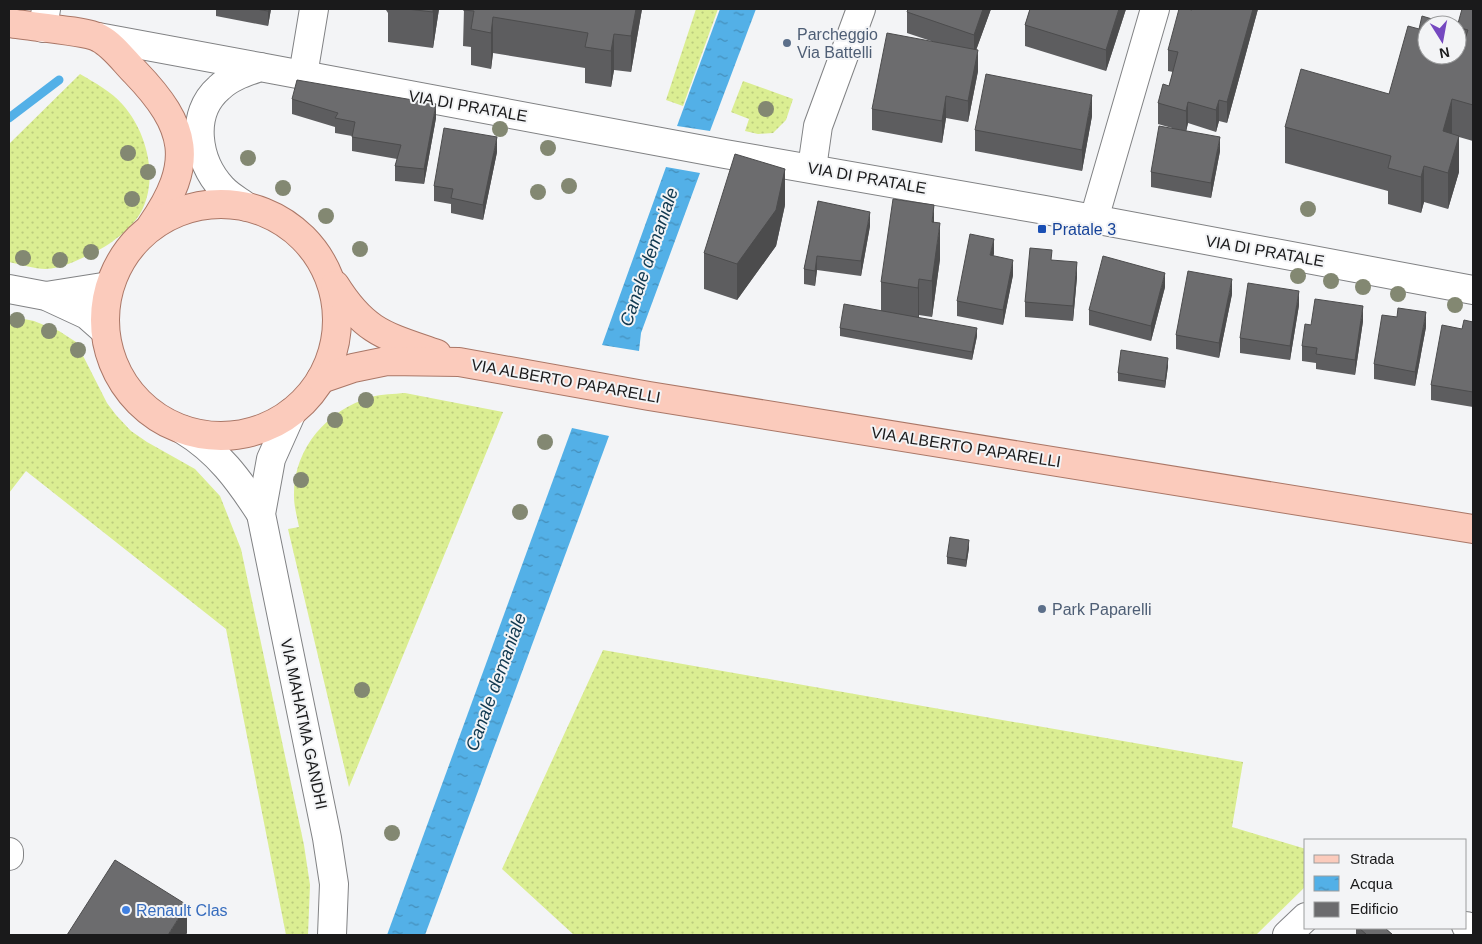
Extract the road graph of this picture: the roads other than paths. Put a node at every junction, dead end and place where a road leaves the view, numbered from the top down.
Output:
1 (314, 9) edge
2 (861, 9) edge
3 (1155, 9) edge
4 (44, 18) edge
5 (9, 23) edge
6 (98, 37) junction
7 (260, 67) junction
8 (303, 76) junction
9 (812, 168) junction
10 (247, 207) junction
11 (1094, 219) junction
12 (148, 230) junction
13 (321, 261) junction
14 (109, 286) junction
15 (9, 289) edge
16 (1473, 290) edge
17 (46, 296) junction
18 (104, 330) junction
19 (459, 362) junction
20 (321, 379) junction
21 (292, 412) junction
22 (183, 430) junction
23 (261, 514) junction
24 (1473, 529) edge
25 (9, 852) edge
26 (9, 856) edge
27 (1304, 919) edge
28 (332, 935) edge
29 (1287, 935) edge

1 - 8 street
2 - 9 street
3 - 11 street
4 - 5 main road, VIA DI PRATALE
4 - 6 main road, VIA DI PRATALE
6 - 7 street, VIA DI PRATALE
6 - 12 main road
7 - 8 street, VIA DI PRATALE
7 - 10 street
8 - 9 street, VIA DI PRATALE
9 - 11 street, VIA DI PRATALE
10 - 12 main road
10 - 13 main road
11 - 16 street, VIA DI PRATALE
12 - 14 main road
13 - 19 main road, VIA ALBERTO PAPARELLI
13 - 20 main road
14 - 17 street
14 - 18 main road
15 - 17 street
17 - 18 street
18 - 22 main road
19 - 20 main road, VIA ALBERTO PAPARELLI
19 - 24 main road, VIA ALBERTO PAPARELLI
20 - 21 main road
21 - 22 main road
21 - 23 street, VIA MAHATMA GANDHI
22 - 23 street, VIA MAHATMA GANDHI
23 - 28 street, VIA MAHATMA GANDHI
25 - 26 street
27 - 29 street

